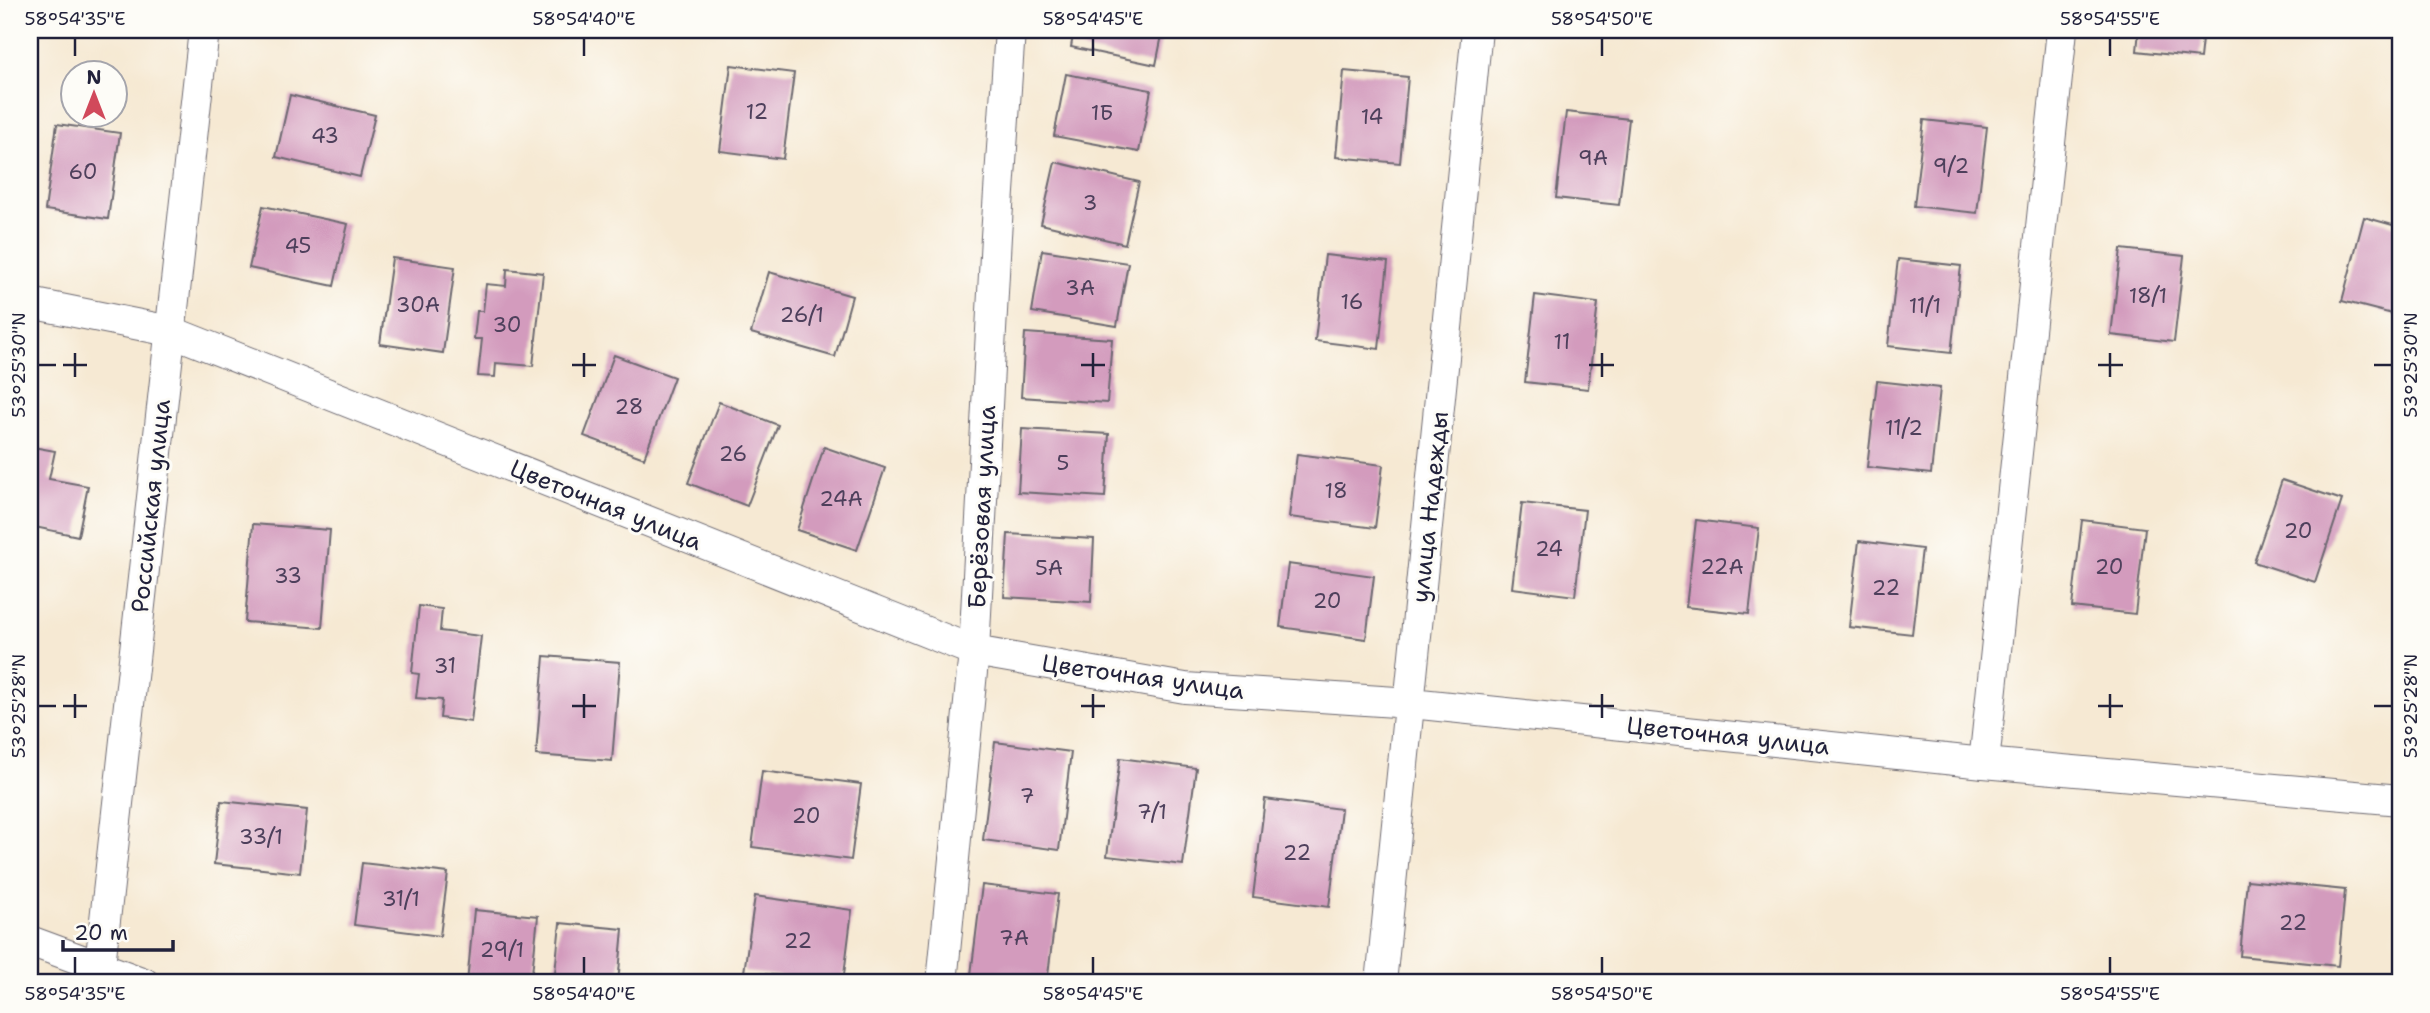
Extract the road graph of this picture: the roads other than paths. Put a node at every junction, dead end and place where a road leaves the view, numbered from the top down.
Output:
1 (204, 30) edge
2 (1010, 30) edge
3 (1476, 30) edge
4 (2062, 30) edge
5 (30, 303) edge
6 (170, 331) junction
7 (974, 651) junction
8 (1411, 703) junction
9 (1984, 763) junction
10 (2400, 800) edge
11 (30, 941) edge
12 (99, 975) edge
13 (144, 983) edge
14 (942, 983) edge
15 (1381, 983) edge

1 - 6 street, Российская улица
2 - 7 street, Берёзовая улица
3 - 8 street, улица Надежды
4 - 9 street
5 - 6 street, Цветочная улица
6 - 7 street, Цветочная улица
6 - 12 street, Российская улица
7 - 8 street, Цветочная улица
7 - 14 street, Берёзовая улица
8 - 9 street, Цветочная улица
8 - 15 street, улица Надежды
9 - 10 street, Цветочная улица
11 - 12 street
12 - 13 street

